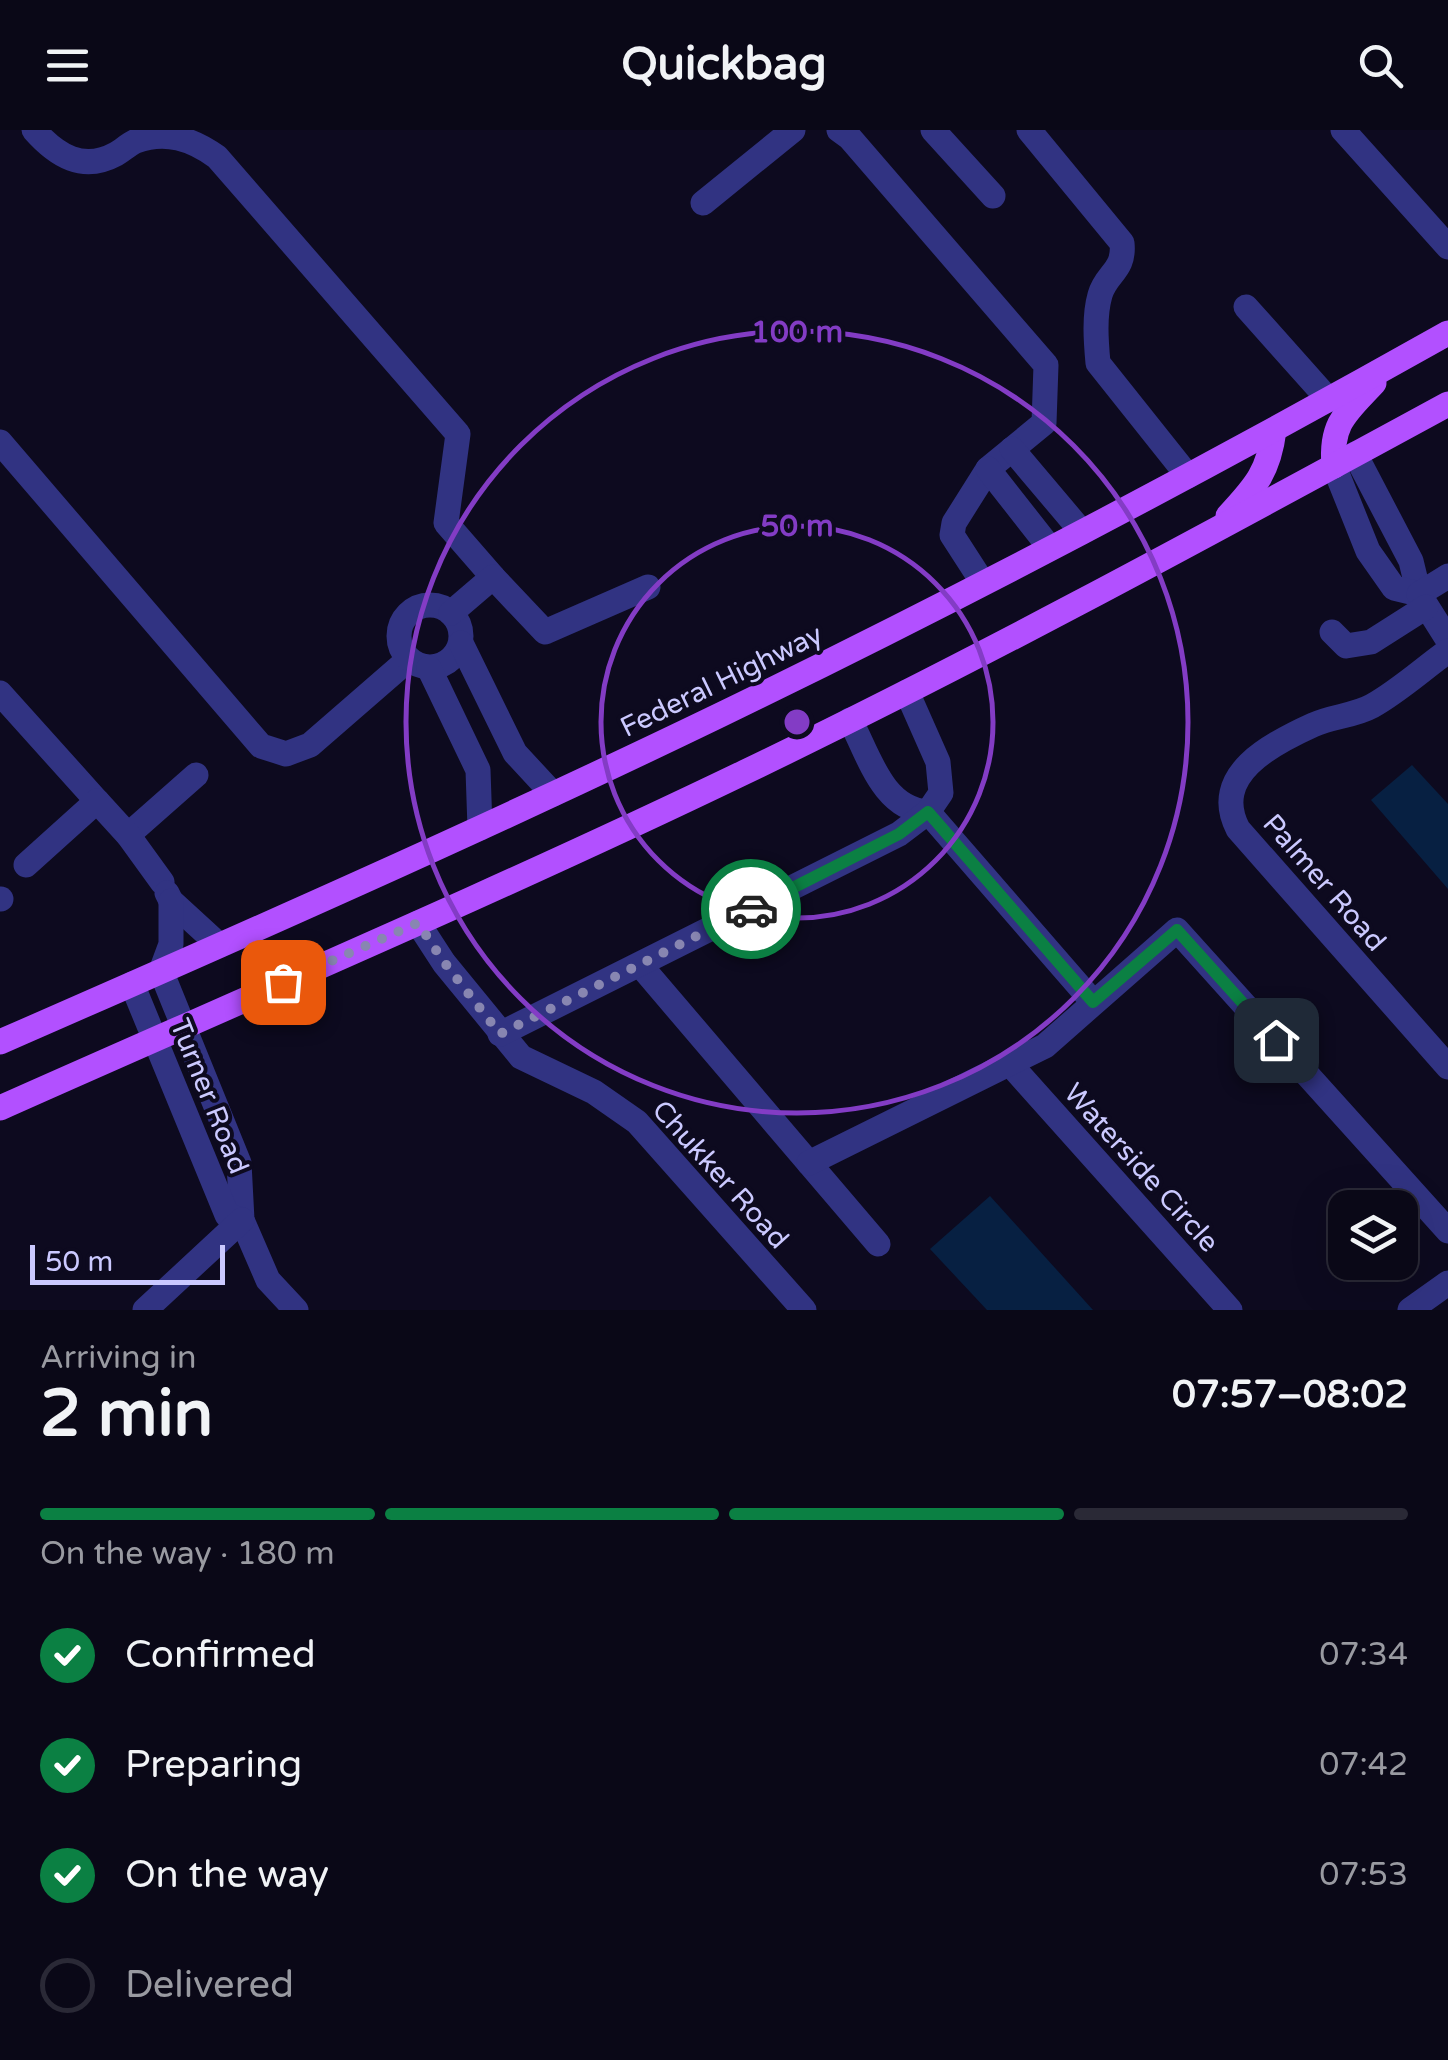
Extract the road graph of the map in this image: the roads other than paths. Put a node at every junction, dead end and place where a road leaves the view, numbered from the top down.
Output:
1 (34, 130) edge
2 (794, 130) edge
3 (838, 130) edge
4 (933, 130) edge
5 (1029, 130) edge
6 (1343, 130) edge
7 (993, 196) dead end
8 (703, 203) dead end
9 (1448, 247) edge
10 (1246, 307) dead end
11 (1448, 333) edge
12 (1391, 365) junction
13 (1328, 400) junction
14 (1448, 404) edge
15 (1274, 430) junction
16 (0, 442) edge
17 (1012, 449) junction
18 (1344, 460) junction
19 (988, 469) junction
20 (1188, 476) junction
21 (1215, 530) junction
22 (1082, 532) junction
23 (1050, 548) junction
24 (1448, 576) edge
25 (493, 577) junction
26 (983, 583) junction
27 (648, 588) dead end
28 (1422, 600) junction
29 (451, 613) junction
30 (1332, 632) dead end
31 (1448, 640) edge
32 (460, 643) junction
33 (1448, 650) edge
34 (419, 664) junction
35 (907, 692) junction
36 (0, 693) edge
37 (850, 720) junction
38 (196, 775) dead end
39 (553, 794) junction
40 (98, 801) junction
41 (928, 812) junction
42 (480, 828) junction
43 (128, 836) junction
44 (26, 865) dead end
45 (167, 892) junction
46 (418, 923) junction
47 (219, 945) junction
48 (641, 966) junction
49 (162, 971) junction
50 (132, 984) junction
51 (1093, 1002) junction
52 (182, 1027) junction
53 (500, 1034) junction
54 (154, 1039) junction
55 (0, 1042) edge
56 (1010, 1064) junction
57 (1448, 1068) edge
58 (0, 1108) edge
59 (810, 1163) junction
60 (242, 1220) junction
61 (1448, 1231) edge
62 (878, 1244) dead end
63 (1448, 1283) edge
64 (145, 1310) edge
65 (296, 1310) edge
66 (804, 1310) edge
67 (1230, 1310) edge
68 (1410, 1310) edge

1 - 25 street
2 - 8 street
3 - 17 street
4 - 7 street
5 - 20 street
6 - 9 street
10 - 13 street
11 - 12 main road, Federal Highway
12 - 13 main road, Federal Highway
12 - 18 main road
13 - 15 main road, Federal Highway
14 - 18 main road
15 - 20 main road, Federal Highway
15 - 21 main road
16 - 34 street
17 - 19 street
17 - 22 street
18 - 21 main road
18 - 28 street
19 - 23 street
19 - 26 street
20 - 22 main road, Federal Highway
21 - 35 main road
22 - 23 main road, Federal Highway
23 - 26 main road, Federal Highway
24 - 28 street
25 - 27 street
25 - 29 street
26 - 39 main road, Federal Highway
28 - 30 street
28 - 31 street
29 - 32 street
29 - 34 street
32 - 34 street
32 - 39 street
33 - 57 street, Palmer Road
34 - 42 street
35 - 37 main road
35 - 41 street
36 - 40 street
37 - 41 street
37 - 46 main road
38 - 43 street
39 - 42 main road, Federal Highway
40 - 43 street
40 - 44 street
41 - 48 street
41 - 51 street
42 - 47 main road, Federal Highway
43 - 45 street
45 - 47 street
45 - 49 street
46 - 52 main road
46 - 53 street, Chukker Road
47 - 49 main road, Federal Highway
48 - 53 street
48 - 59 street
49 - 50 main road, Federal Highway
49 - 52 street, Turner Road
50 - 54 street, Turner Road
50 - 55 main road, Federal Highway
51 - 56 street
51 - 61 street
52 - 54 main road
52 - 60 street, Turner Road
53 - 66 street, Chukker Road
54 - 58 main road
54 - 60 street, Turner Road
56 - 59 street
56 - 67 street, Waterside Circle
59 - 62 street
60 - 64 street
60 - 65 street, Turner Road
63 - 68 street

